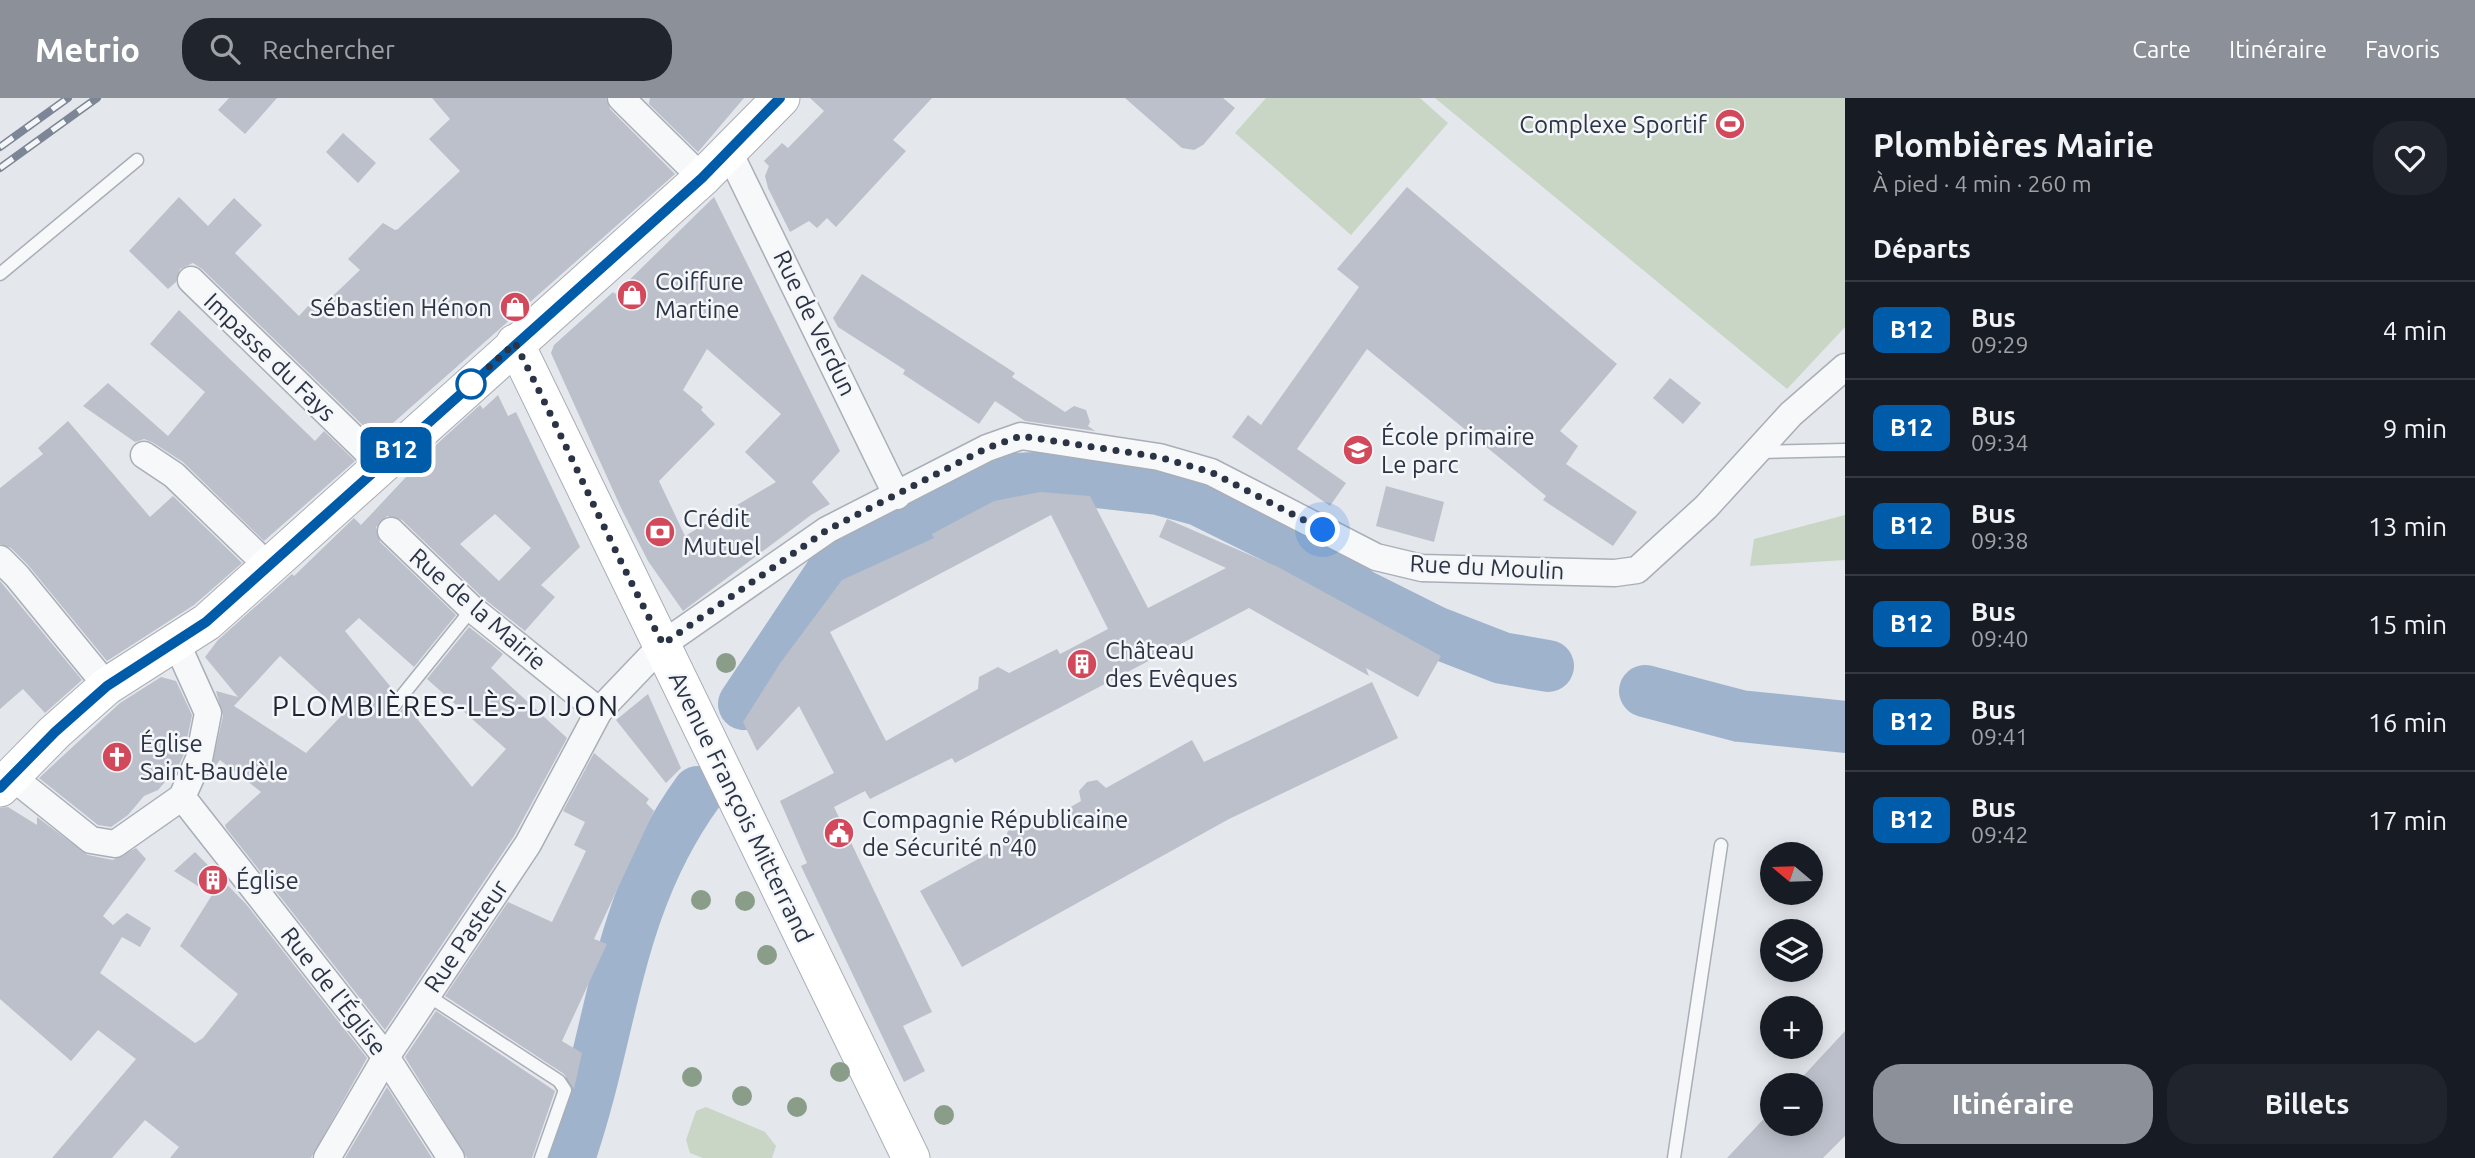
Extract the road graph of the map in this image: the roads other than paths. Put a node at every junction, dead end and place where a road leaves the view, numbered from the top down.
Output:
1 (621, 98) edge
2 (780, 98) edge
3 (729, 152) junction
4 (137, 160) dead end
5 (702, 178) junction
6 (0, 274) edge
7 (191, 280) dead end
8 (515, 343) junction
9 (1845, 367) edge
10 (1845, 450) edge
11 (1756, 453) junction
12 (144, 455) dead end
13 (380, 464) junction
14 (897, 496) junction
15 (391, 531) dead end
16 (0, 559) edge
17 (268, 566) junction
18 (471, 609) junction
19 (176, 642) junction
20 (663, 644) junction
21 (107, 686) junction
22 (393, 707) dead end
23 (599, 711) junction
24 (6, 782) edge
25 (182, 797) junction
26 (1721, 845) dead end
27 (427, 995) junction
28 (386, 1057) junction
29 (450, 1157) edge
30 (327, 1158) edge
31 (541, 1158) edge
32 (911, 1158) edge
33 (1674, 1158) edge

1 - 5 street
2 - 3 main road
3 - 5 main road
3 - 14 street, Rue de Verdun
4 - 6 lane
5 - 8 main road
7 - 13 street, Impasse du Fays
8 - 13 main road
8 - 20 main road, Avenue François Mitterrand
9 - 11 street
10 - 11 lane
11 - 14 street, Rue du Moulin
12 - 17 street
13 - 17 main road
14 - 20 street, Rue du Moulin
15 - 18 street, Rue de la Mairie
16 - 21 street
17 - 19 main road
18 - 22 lane
18 - 23 street, Rue de la Mairie
19 - 21 main road
19 - 25 street
20 - 23 street, Rue Pasteur
20 - 32 main road, Avenue François Mitterrand
21 - 24 main road
23 - 27 street, Rue Pasteur
24 - 25 street
25 - 28 street, Rue de l'Église
26 - 33 lane
27 - 28 street, Rue Pasteur
27 - 31 lane
28 - 29 street, Rue de l'Église
28 - 30 street, Rue Pasteur

